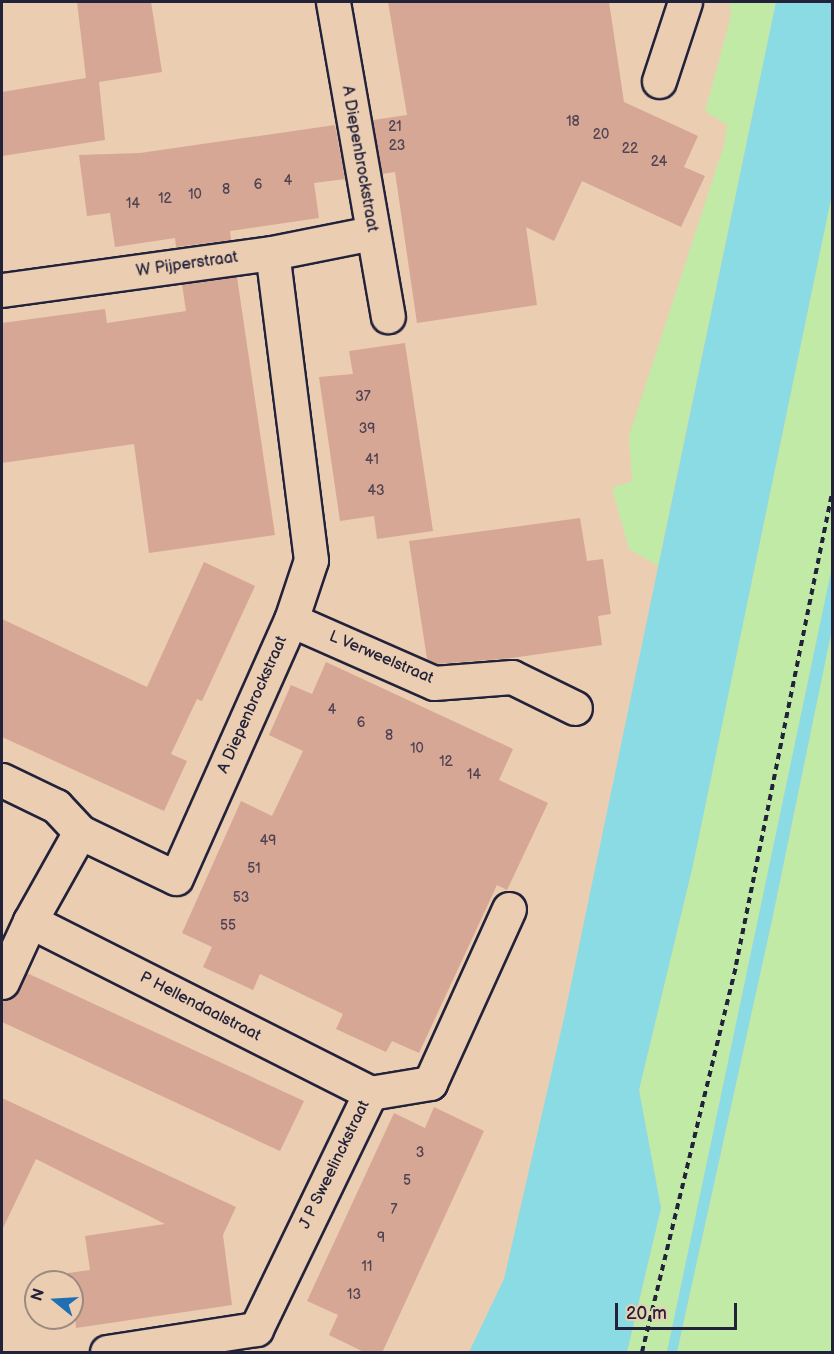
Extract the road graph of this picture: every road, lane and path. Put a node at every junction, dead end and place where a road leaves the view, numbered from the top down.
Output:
1 (333, 2) edge
2 (685, 2) edge
3 (658, 81) dead end
4 (372, 233) junction
5 (272, 253) junction
6 (2, 290) edge
7 (388, 316) dead end
8 (832, 493) edge
9 (291, 620) junction
10 (575, 708) dead end
11 (2, 780) edge
12 (80, 832) junction
13 (509, 909) dead end
14 (30, 921) junction
15 (2, 982) edge
16 (370, 1093) junction
17 (107, 1353) edge
18 (642, 1353) edge

1 - 4 street, A Diepenbrockstraat
2 - 3 street
4 - 5 street, W Pijperstraat
4 - 7 street, A Diepenbrockstraat
5 - 6 street, W Pijperstraat
5 - 9 street, A Diepenbrockstraat
8 - 18 path
9 - 10 street, L Verweelstraat
9 - 12 street, A Diepenbrockstraat
11 - 12 street
12 - 14 street
13 - 16 street, J P Sweelinckstraat
14 - 15 street
14 - 16 street, P Hellendaalstraat
16 - 17 street, J P Sweelinckstraat

